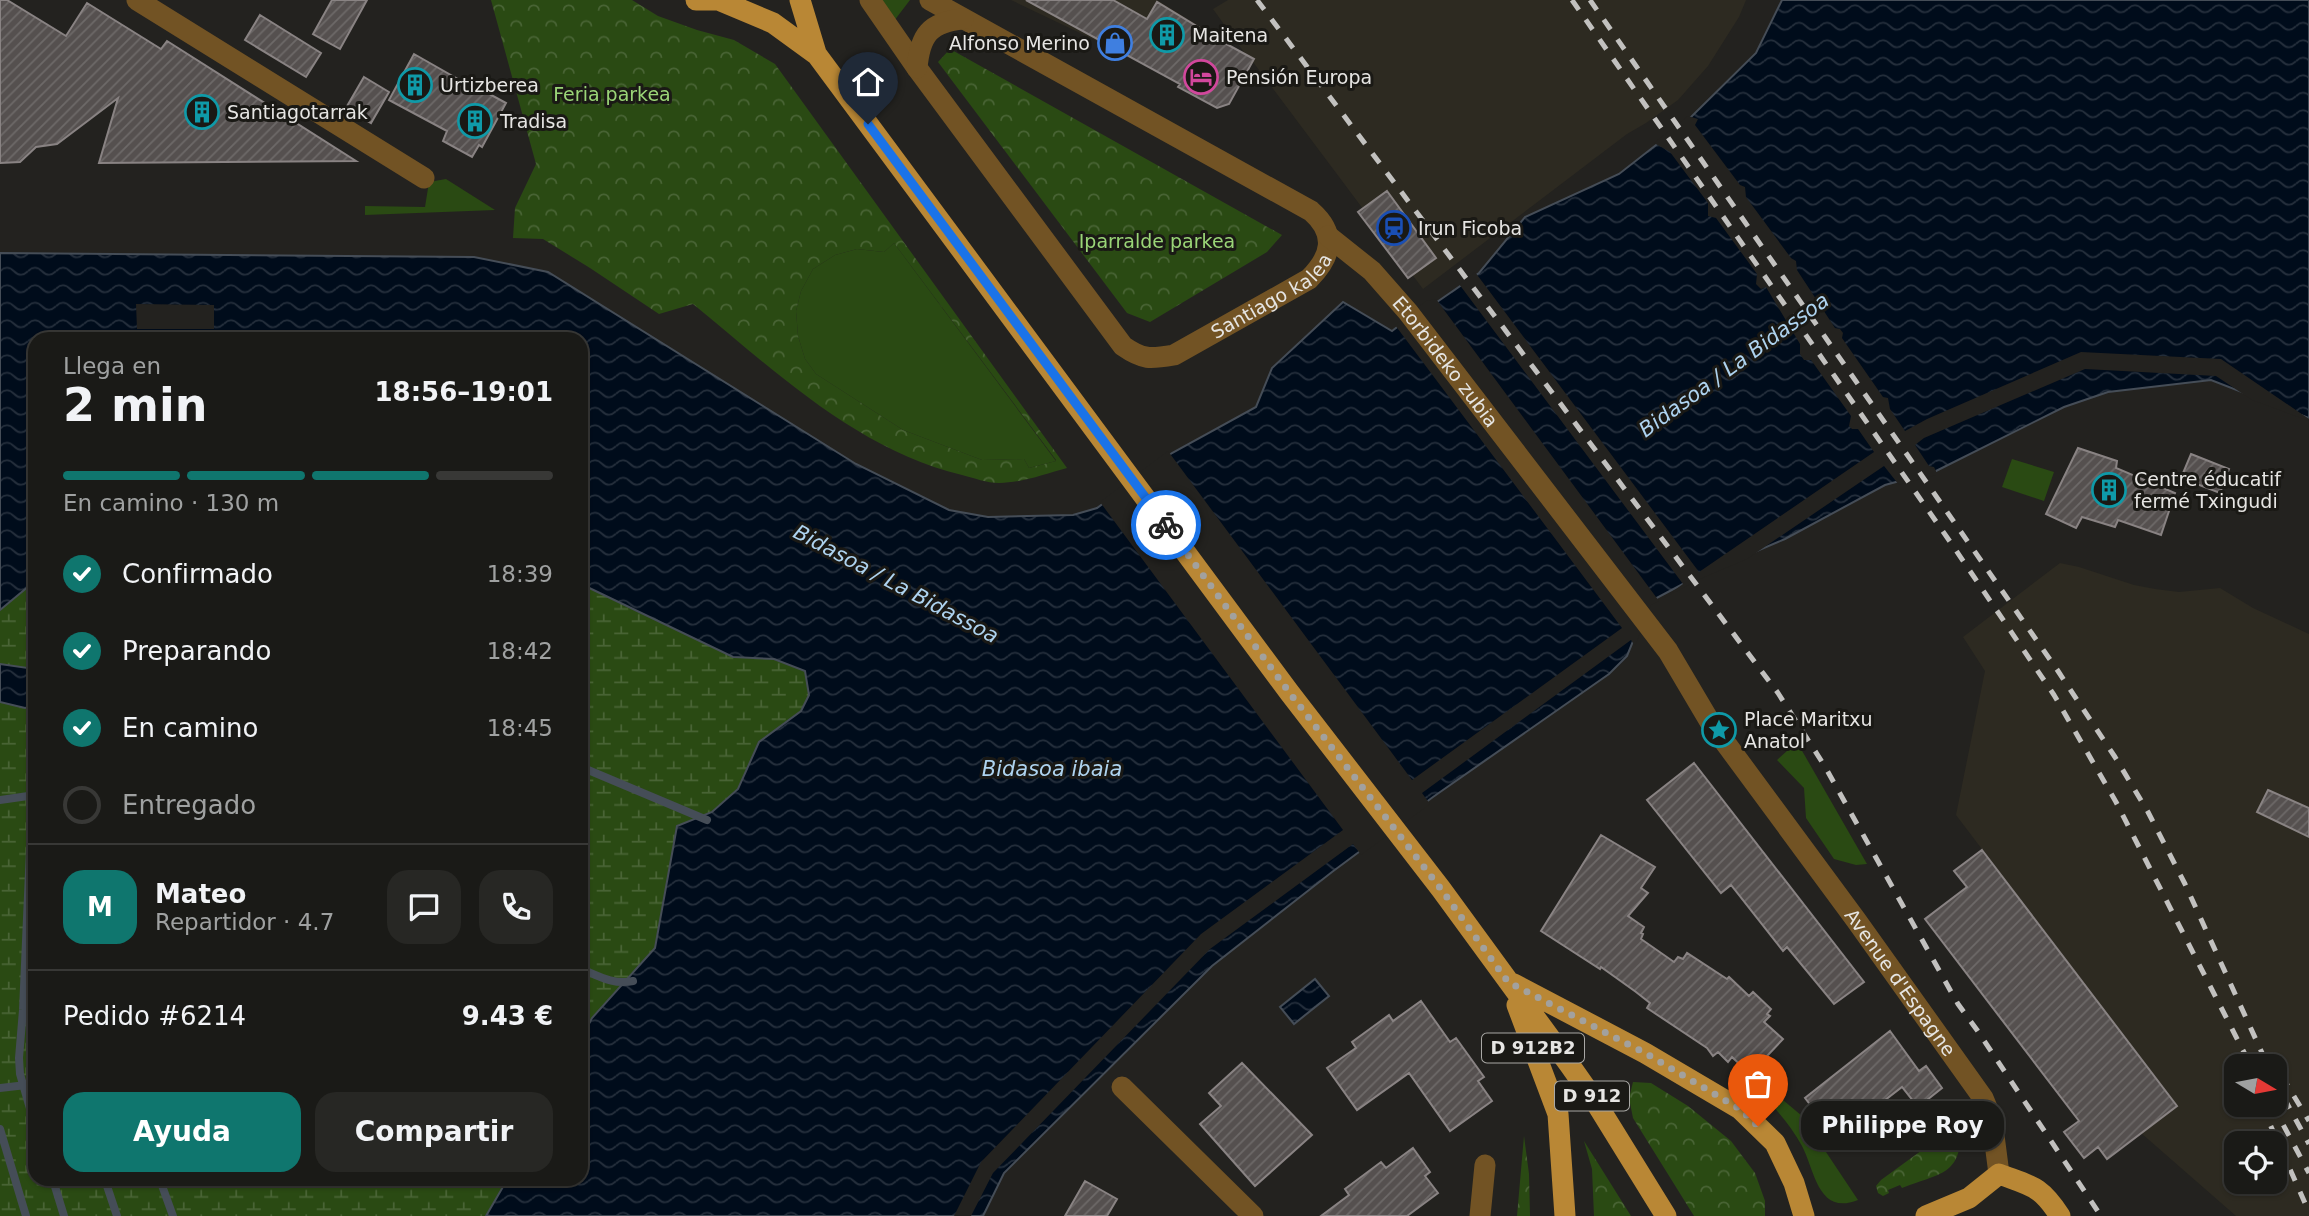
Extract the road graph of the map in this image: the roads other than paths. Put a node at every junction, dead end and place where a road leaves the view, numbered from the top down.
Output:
1 (137, 0) edge
2 (696, 0) edge
3 (800, 0) edge
4 (870, 0) edge
5 (930, 0) edge
6 (724, 1) edge
7 (963, 19) junction
8 (817, 55) junction
9 (917, 68) junction
10 (424, 178) dead end
11 (1328, 236) junction
12 (1668, 651) joint
13 (1508, 982) junction
14 (1122, 1087) dead end
15 (1485, 1165) dead end
16 (1999, 1174) junction
17 (1253, 1216) edge
18 (1480, 1216) edge
19 (1565, 1216) edge
20 (1666, 1216) edge
21 (1804, 1216) edge
22 (1926, 1216) edge
23 (2060, 1216) edge

1 - 10 street
2 - 6 main road
3 - 8 main road
4 - 9 street
5 - 7 street, Santiago kalea
6 - 8 main road
7 - 9 street
7 - 11 street, Santiago kalea
8 - 13 main road, D 912
9 - 11 street, Santiago kalea
11 - 12 street, Etorbideko zubia
12 - 16 street, Avenue d'Espagne
13 - 19 main road, D 912B2
13 - 20 main road, D 912
13 - 21 main road
14 - 17 street
15 - 18 street
16 - 22 main road
16 - 23 main road

